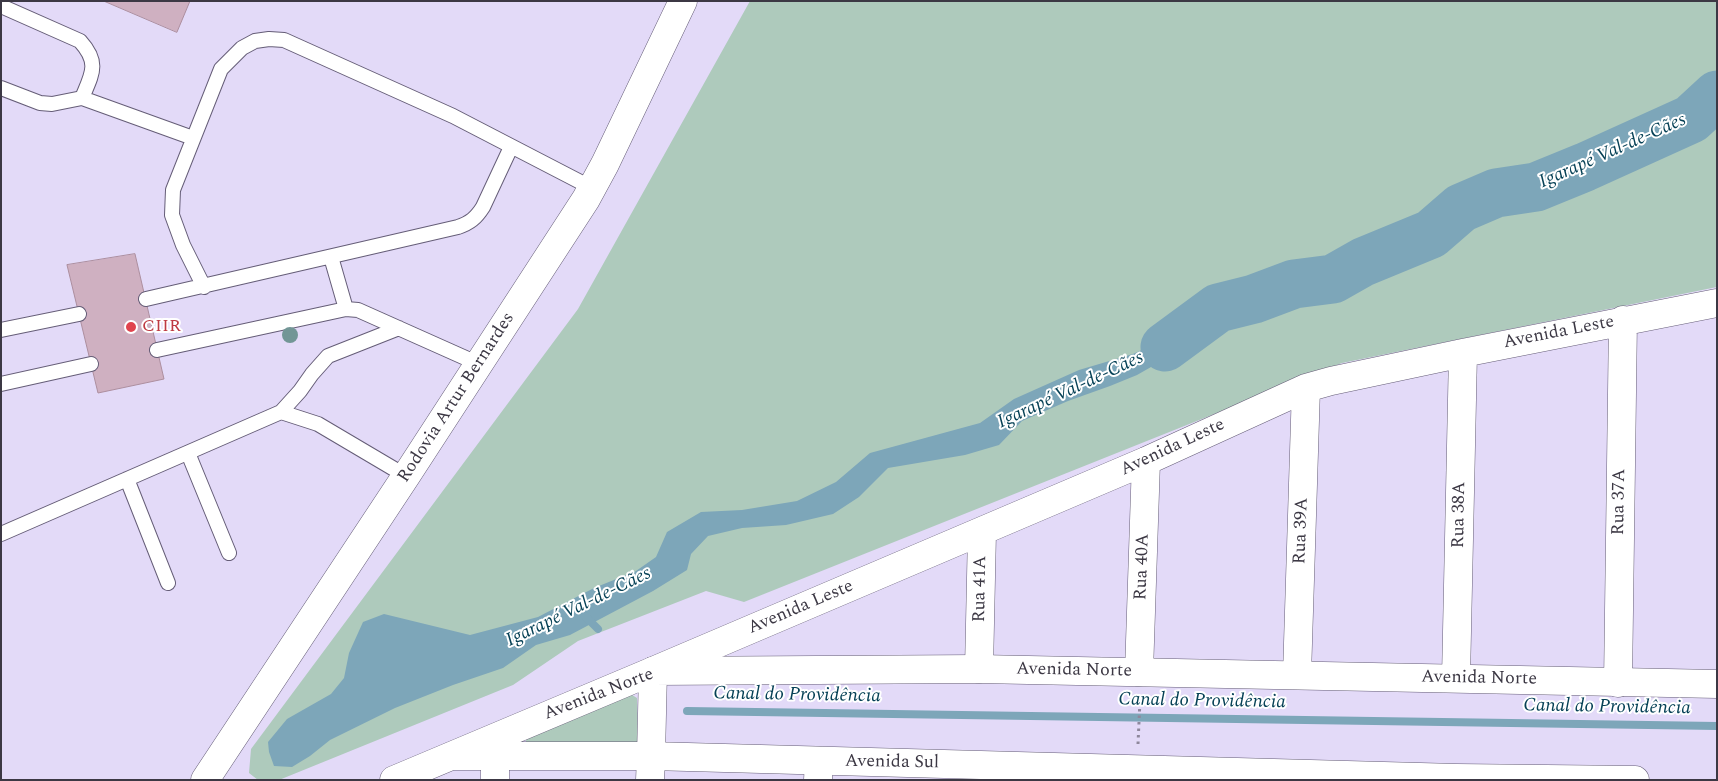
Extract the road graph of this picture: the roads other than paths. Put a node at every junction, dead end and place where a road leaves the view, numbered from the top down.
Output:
1 (682, 1) edge
2 (1, 6) edge
3 (1, 88) edge
4 (82, 98) junction
5 (193, 138) junction
6 (511, 147) junction
7 (592, 188) junction
8 (331, 257) junction
9 (204, 286) junction
10 (146, 299) dead end
11 (1717, 303) edge
12 (346, 309) junction
13 (79, 314) dead end
14 (1623, 320) junction
15 (399, 328) junction
16 (1, 330) edge
17 (157, 350) dead end
18 (1463, 353) junction
19 (91, 364) dead end
20 (479, 364) junction
21 (1, 384) edge
22 (1306, 388) junction
23 (281, 412) junction
24 (188, 453) junction
25 (1146, 461) junction
26 (406, 476) junction
27 (127, 479) junction
28 (982, 532) junction
29 (1, 534) edge
30 (229, 553) dead end
31 (168, 583) dead end
32 (979, 658) junction
33 (653, 671) junction
34 (1139, 672) junction
35 (1297, 675) junction
36 (1456, 678) junction
37 (1618, 683) junction
38 (1717, 684) edge
39 (448, 756) junction
40 (1138, 766) edge
41 (651, 768) edge
42 (495, 769) edge
43 (818, 771) edge
44 (973, 773) edge
45 (1293, 776) edge
46 (1457, 779) edge
47 (1617, 779) edge
48 (205, 780) edge
49 (394, 780) edge
50 (1635, 780) edge

1 - 7 street, Rodovia Artur Bernardes
2 - 4 lane
3 - 4 lane
4 - 5 lane
5 - 6 lane
5 - 9 lane
6 - 7 lane
6 - 8 lane
7 - 20 street, Rodovia Artur Bernardes
8 - 9 lane
8 - 12 lane
9 - 10 lane
11 - 14 street, Avenida Leste
12 - 15 lane
12 - 17 lane
13 - 16 lane
14 - 18 street, Avenida Leste
14 - 37 street, Rua 37A
15 - 20 lane
15 - 23 lane
18 - 22 street, Avenida Leste
18 - 36 street, Rua 38A
19 - 21 lane
20 - 26 street, Rodovia Artur Bernardes
22 - 25 street, Avenida Leste
22 - 35 street, Rua 39A
23 - 24 lane
23 - 26 lane
24 - 27 lane
24 - 30 lane
25 - 28 street, Avenida Leste
25 - 34 street, Rua 40A
26 - 48 street, Rodovia Artur Bernardes
27 - 29 lane
27 - 31 lane
28 - 32 street, Rua 41A
28 - 33 street, Avenida Leste
32 - 33 street, Avenida Norte
32 - 34 street, Avenida Norte
33 - 39 street, Avenida Norte
33 - 41 street
34 - 35 street, Avenida Norte
35 - 36 street, Avenida Norte
36 - 37 street, Avenida Norte
37 - 38 street, Avenida Norte
39 - 42 street, Avenida Sul
39 - 49 street, Avenida Norte
40 - 44 street, Avenida Sul
40 - 45 street, Avenida Sul
41 - 42 street, Avenida Sul
41 - 43 street, Avenida Sul
43 - 44 street, Avenida Sul
45 - 46 street, Avenida Sul
46 - 47 street, Avenida Sul
47 - 50 street, Avenida Sul

